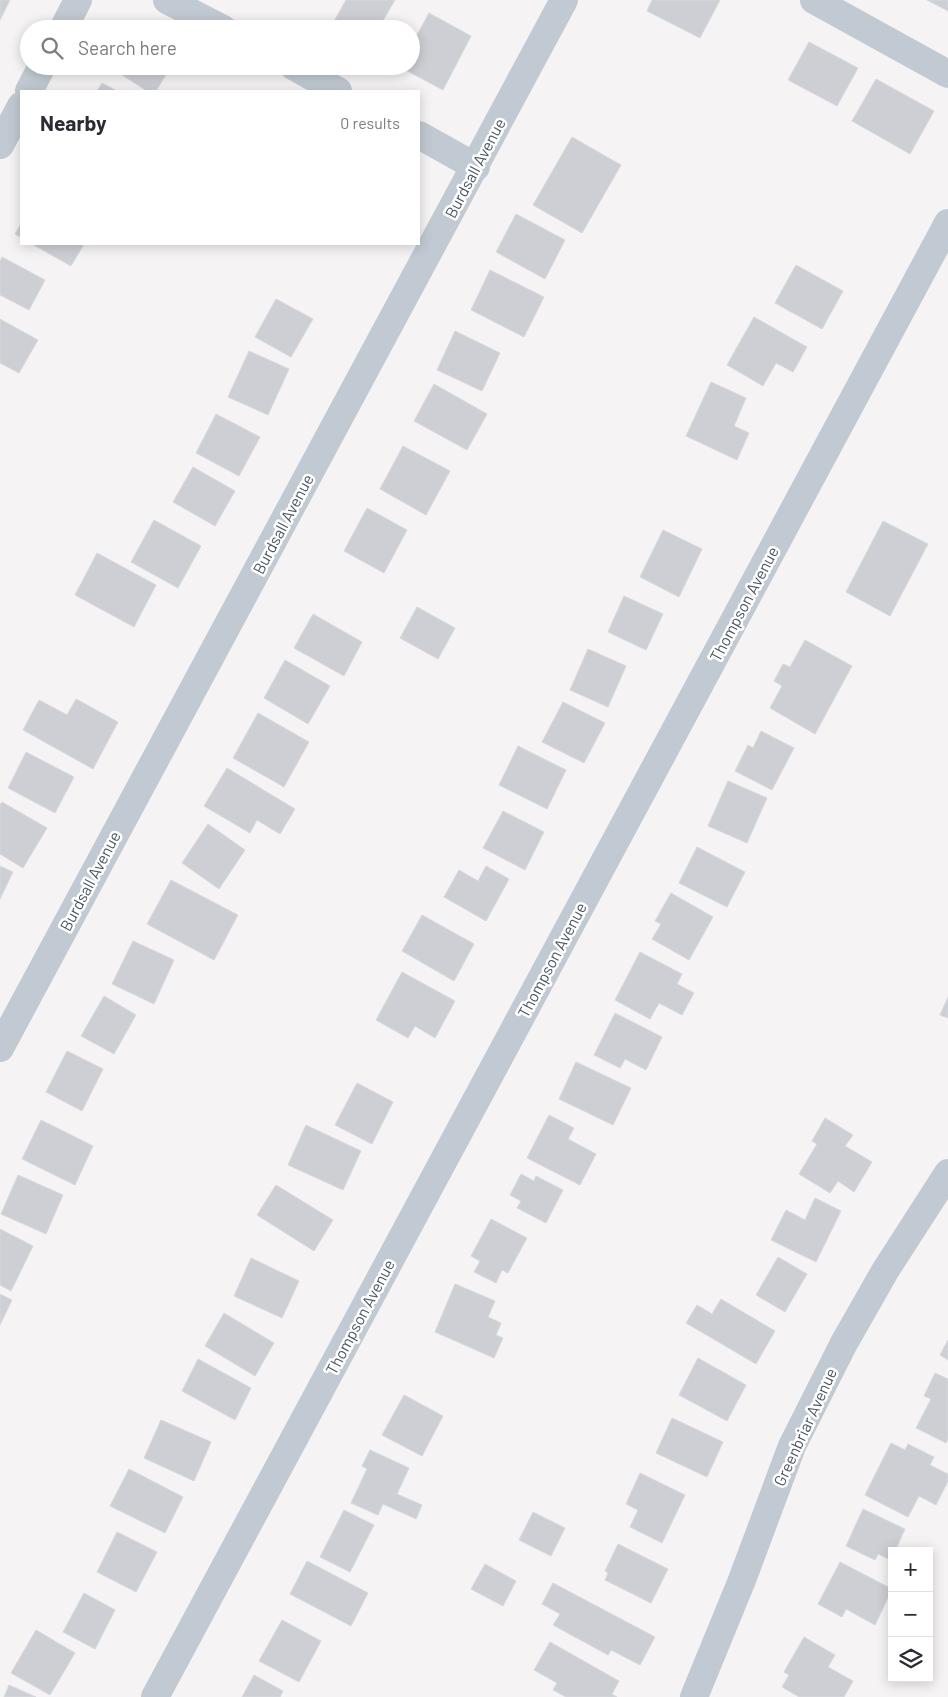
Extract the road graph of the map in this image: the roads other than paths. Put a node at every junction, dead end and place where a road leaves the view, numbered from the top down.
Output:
1 (78, 0) edge
2 (167, 0) edge
3 (564, 0) edge
4 (814, 0) edge
5 (68, 20) edge
6 (206, 20) edge
7 (948, 74) edge
8 (37, 75) edge
9 (309, 75) edge
10 (30, 90) edge
11 (336, 90) edge
12 (20, 108) edge
13 (420, 136) edge
14 (0, 146) edge
15 (476, 167) junction
16 (948, 223) edge
17 (0, 1048) edge
18 (948, 1173) edge
19 (155, 1697) edge
20 (694, 1697) edge

1 - 5 street
2 - 6 street
3 - 15 street, Burdsall Avenue
4 - 7 street
8 - 10 street
9 - 11 street
12 - 14 street
13 - 15 street
15 - 17 street, Burdsall Avenue
16 - 19 street, Thompson Avenue
18 - 20 street, Greenbriar Avenue

